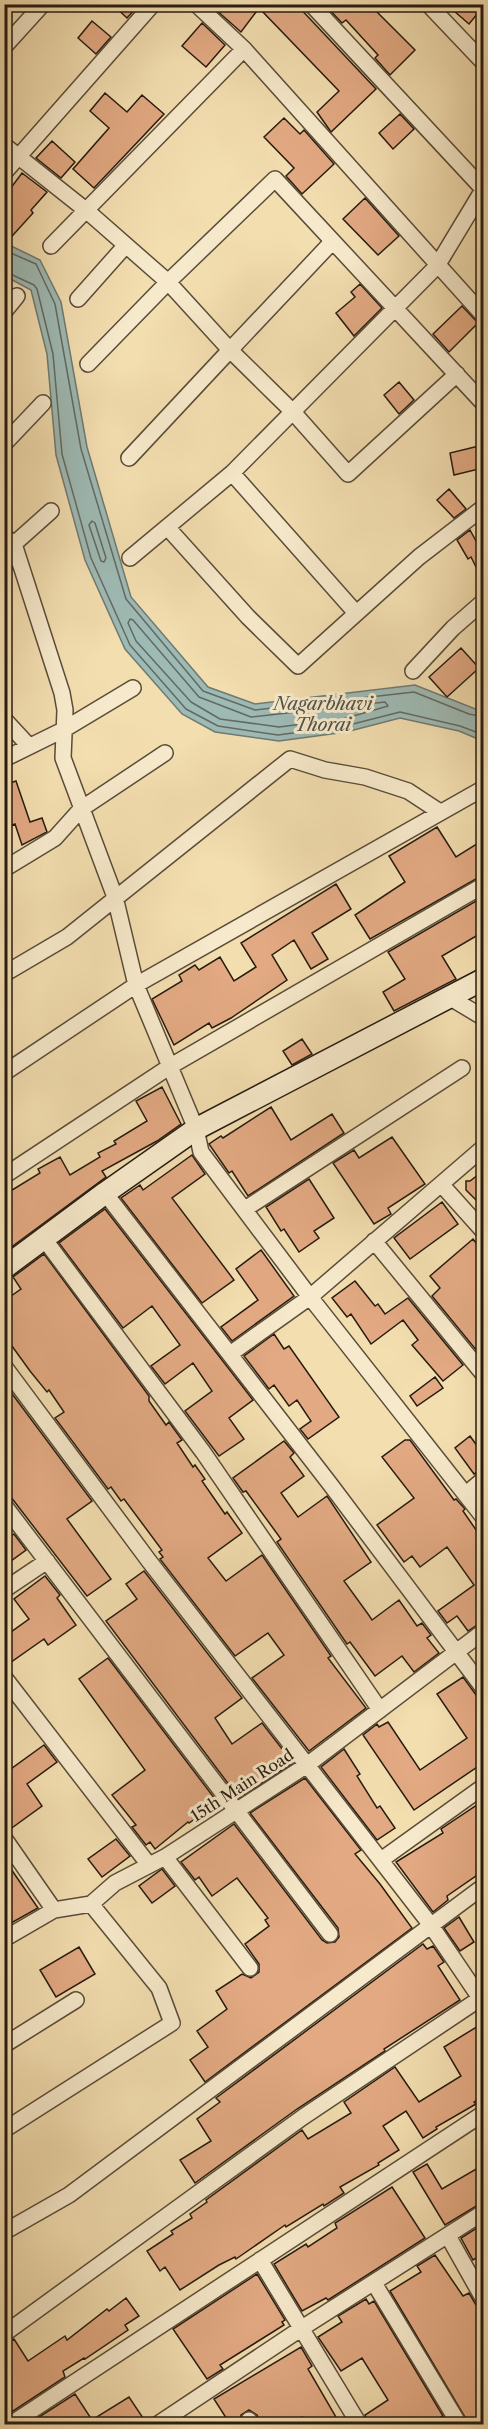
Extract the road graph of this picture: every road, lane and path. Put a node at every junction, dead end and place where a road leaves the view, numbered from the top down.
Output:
1 (43, 4) edge
2 (153, 4) edge
3 (196, 4) edge
4 (310, 4) edge
5 (428, 4) edge
6 (4, 47) edge
7 (244, 49) junction
8 (483, 63) edge
9 (4, 145) edge
10 (18, 156) junction
11 (4, 173) edge
12 (483, 189) edge
13 (87, 211) junction
14 (332, 242) junction
15 (126, 245) junction
16 (51, 246) dead end
17 (437, 266) junction
18 (168, 282) junction
19 (17, 296) dead end
20 (78, 299) dead end
21 (396, 308) junction
22 (4, 312) edge
23 (483, 316) edge
24 (230, 350) junction
25 (88, 364) dead end
26 (457, 374) junction
27 (43, 403) dead end
28 (483, 404) edge
29 (293, 412) junction
30 (4, 444) edge
31 (129, 458) dead end
32 (232, 473) junction
33 (483, 507) edge
34 (51, 511) dead end
35 (167, 527) junction
36 (9, 540) edge
37 (130, 558) dead end
38 (4, 566) edge
39 (483, 601) edge
40 (356, 613) junction
41 (413, 670) dead end
42 (133, 688) dead end
43 (4, 719) edge
44 (63, 730) junction
45 (29, 746) junction
46 (165, 753) dead end
47 (4, 759) edge
48 (483, 788) edge
49 (81, 809) junction
50 (440, 812) junction
51 (4, 869) edge
52 (483, 885) edge
53 (115, 897) junction
54 (4, 974) edge
55 (483, 979) edge
56 (136, 985) junction
57 (450, 997) junction
58 (483, 1018) edge
59 (169, 1067) junction
60 (462, 1068) dead end
61 (4, 1073) edge
62 (196, 1129) junction
63 (483, 1147) edge
64 (4, 1176) edge
65 (441, 1184) junction
66 (105, 1193) junction
67 (245, 1209) junction
68 (483, 1232) edge
69 (45, 1240) junction
70 (374, 1241) junction
71 (4, 1268) edge
72 (310, 1297) junction
73 (230, 1354) junction
74 (4, 1366) edge
75 (483, 1375) edge
76 (483, 1479) edge
77 (466, 1494) junction
78 (4, 1504) edge
79 (483, 1518) edge
80 (47, 1561) junction
81 (4, 1590) edge
82 (483, 1631) edge
83 (456, 1652) junction
84 (4, 1677) edge
85 (483, 1689) edge
86 (380, 1710) junction
87 (307, 1765) junction
88 (483, 1786) edge
89 (235, 1811) junction
90 (4, 1838) edge
91 (10, 1856) edge
92 (165, 1857) junction
93 (381, 1860) junction
94 (149, 1865) junction
95 (483, 1886) edge
96 (91, 1904) junction
97 (54, 1910) junction
98 (430, 1924) junction
99 (330, 1934) dead end
100 (4, 1939) edge
101 (250, 1968) dead end
102 (482, 1997) edge
103 (76, 2000) dead end
104 (4, 2045) edge
105 (483, 2113) edge
106 (4, 2130) edge
107 (483, 2212) edge
108 (4, 2232) edge
109 (448, 2236) junction
110 (260, 2260) junction
111 (374, 2283) junction
112 (483, 2300) edge
113 (302, 2328) junction
114 (6, 2329) edge
115 (11, 2424) edge
116 (158, 2424) edge
117 (359, 2424) edge
118 (459, 2424) edge

1 - 6 street
2 - 10 street
3 - 7 street
4 - 12 street
5 - 8 street
7 - 13 street
7 - 17 street
9 - 10 street
10 - 11 street
10 - 13 street
12 - 17 street
13 - 15 street
13 - 16 street
14 - 18 street
14 - 21 street
14 - 24 street
15 - 18 street
15 - 20 street
17 - 21 street
17 - 23 street
18 - 24 street
18 - 25 street
19 - 22 street
21 - 26 street
21 - 29 street
24 - 29 street
24 - 31 street
26 - 28 street
26 - 29 street
27 - 30 street
29 - 32 street
32 - 35 street
32 - 40 street
33 - 40 street
34 - 36 street
35 - 37 street
35 - 40 street
36 - 38 street
36 - 44 street
39 - 41 street
42 - 44 street
43 - 45 street
44 - 45 street
44 - 49 street
45 - 47 street
46 - 49 street
48 - 50 street
49 - 51 street
49 - 53 street
50 - 53 street
50 - 56 street
52 - 59 street
53 - 54 street
53 - 56 street
55 - 57 street
56 - 59 street
56 - 61 street
57 - 58 street
57 - 62 street
59 - 62 street
59 - 64 street
60 - 67 street
62 - 66 street
62 - 67 street
63 - 65 street
65 - 68 street
65 - 70 street
66 - 69 street
66 - 73 street
67 - 72 street
69 - 71 street
69 - 86 street
70 - 72 street
70 - 75 street
72 - 73 street
72 - 77 street
73 - 83 street
74 - 87 street
76 - 77 street
77 - 79 street
78 - 80 street
80 - 81 street
80 - 89 street
82 - 83 street, 15th Main Road
83 - 85 street
83 - 86 street, 15th Main Road
84 - 94 street
86 - 87 street, 15th Main Road
87 - 89 street, 15th Main Road
87 - 93 street
88 - 93 street
89 - 92 street, 15th Main Road
89 - 99 street
90 - 91 street
91 - 97 street
92 - 94 street, 15th Main Road
92 - 101 street
93 - 98 street
94 - 96 street, 15th Main Road
95 - 98 street
96 - 97 street
96 - 106 street
97 - 100 street
98 - 102 street
98 - 108 street
102 - 114 street
103 - 104 street
105 - 110 street
107 - 109 street
109 - 111 street
109 - 112 street
110 - 113 street
110 - 115 street
111 - 113 street
111 - 118 street
113 - 116 street
113 - 117 street

